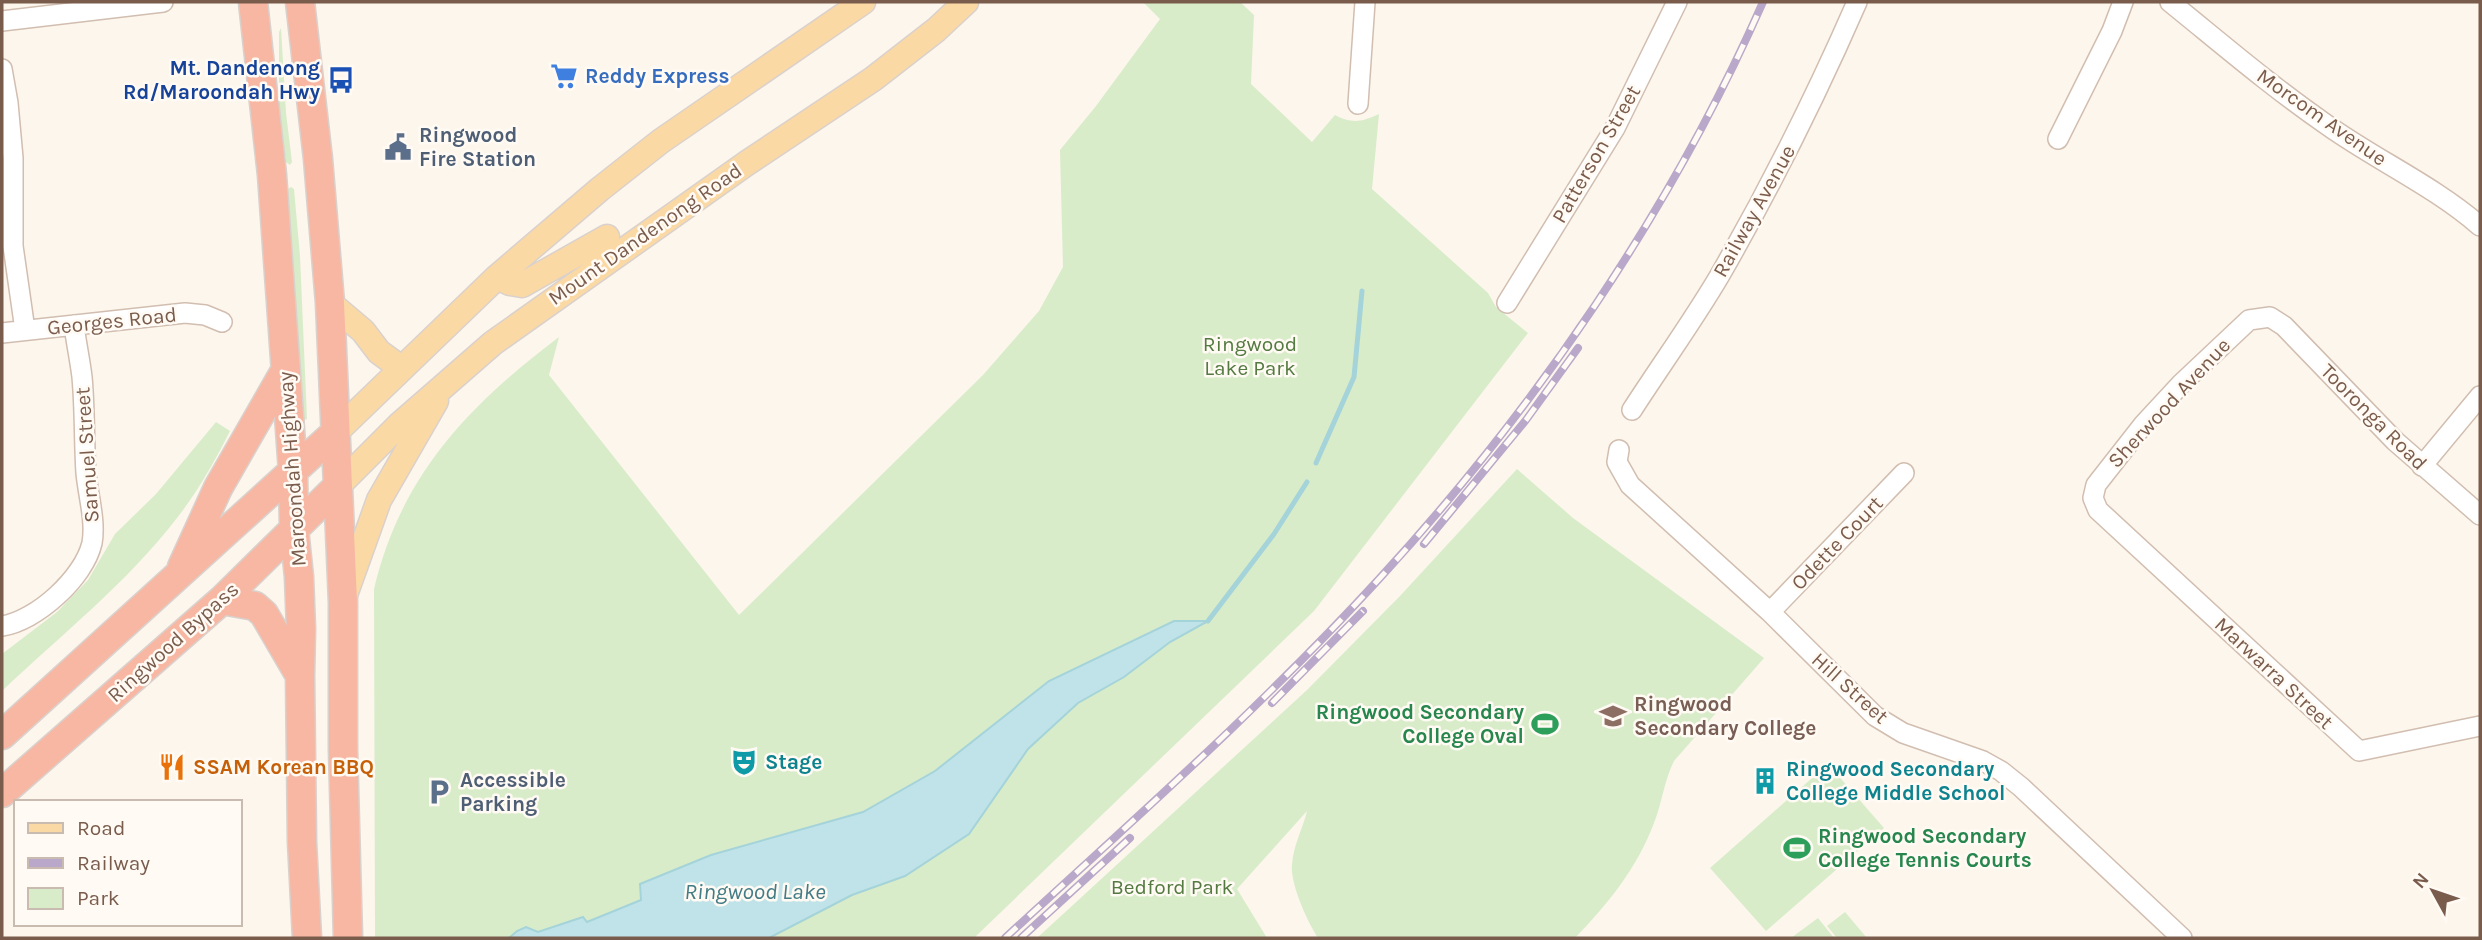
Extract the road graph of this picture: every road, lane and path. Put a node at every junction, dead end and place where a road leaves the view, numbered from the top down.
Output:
1 (163, 2) edge
2 (253, 2) edge
3 (300, 2) edge
4 (863, 2) edge
5 (966, 2) edge
6 (1365, 2) edge
7 (1677, 2) edge
8 (1857, 2) edge
9 (2123, 2) edge
10 (2170, 2) edge
11 (2, 21) edge
12 (2, 69) edge
13 (1358, 104) dead end
14 (2058, 139) dead end
15 (600, 189) junction
16 (2480, 226) edge
17 (607, 237) junction
18 (635, 243) junction
19 (497, 277) junction
20 (330, 303) junction
21 (1507, 303) dead end
22 (2270, 317) joint
23 (222, 322) dead end
24 (74, 325) junction
25 (25, 330) junction
26 (2, 332) edge
27 (401, 368) junction
28 (285, 371) junction
29 (447, 382) junction
30 (2480, 396) edge
31 (1632, 410) dead end
32 (335, 433) junction
33 (1619, 450) dead end
34 (2421, 466) junction
35 (293, 472) junction
36 (1904, 473) dead end
37 (338, 486) junction
38 (2098, 510) joint
39 (2480, 515) edge
40 (293, 529) junction
41 (176, 579) junction
42 (222, 600) junction
43 (343, 602) junction
44 (1770, 612) junction
45 (2, 626) edge
46 (300, 675) junction
47 (2480, 726) edge
48 (2, 735) edge
49 (2, 793) edge
50 (347, 888) junction
51 (304, 889) junction
52 (307, 938) edge
53 (348, 938) edge
54 (2182, 938) edge

1 - 11 street
2 - 28 highway, Maroondah Highway
3 - 20 highway, Maroondah Highway
4 - 15 main road
5 - 18 main road, Mount Dandenong Road
6 - 13 street
7 - 21 street, Patterson Street
8 - 31 street, Railway Avenue
9 - 14 street
10 - 16 street, Morcom Avenue
12 - 25 street
15 - 17 main road
15 - 19 main road
17 - 18 main road
17 - 19 main road
18 - 29 main road, Mount Dandenong Road
19 - 27 main road
20 - 27 main road
20 - 32 highway, Maroondah Highway
22 - 34 street, Tooronga Road
22 - 38 street, Sherwood Avenue
23 - 24 street, Georges Road
24 - 25 street, Georges Road
24 - 45 street, Samuel Street
25 - 26 street, Georges Road
27 - 32 main road
28 - 35 highway, Maroondah Highway
28 - 41 highway
29 - 37 main road, Mount Dandenong Road
29 - 43 main road
30 - 34 street
32 - 35 highway
32 - 37 highway, Maroondah Highway
33 - 44 street, Hill Street
34 - 39 street, Tooronga Road
35 - 40 highway, Maroondah Highway
35 - 41 highway
36 - 44 street, Odette Court
37 - 40 highway, Ringwood Bypass
37 - 43 highway, Maroondah Highway
38 - 47 street, Marwarra Street
40 - 42 highway, Ringwood Bypass
40 - 46 highway, Maroondah Highway
41 - 48 highway
42 - 46 highway
42 - 49 highway, Ringwood Bypass
43 - 50 highway, Maroondah Highway
44 - 54 street, Hill Street
46 - 51 highway, Maroondah Highway
50 - 51 highway
50 - 53 highway, Maroondah Highway
51 - 52 highway, Maroondah Highway

